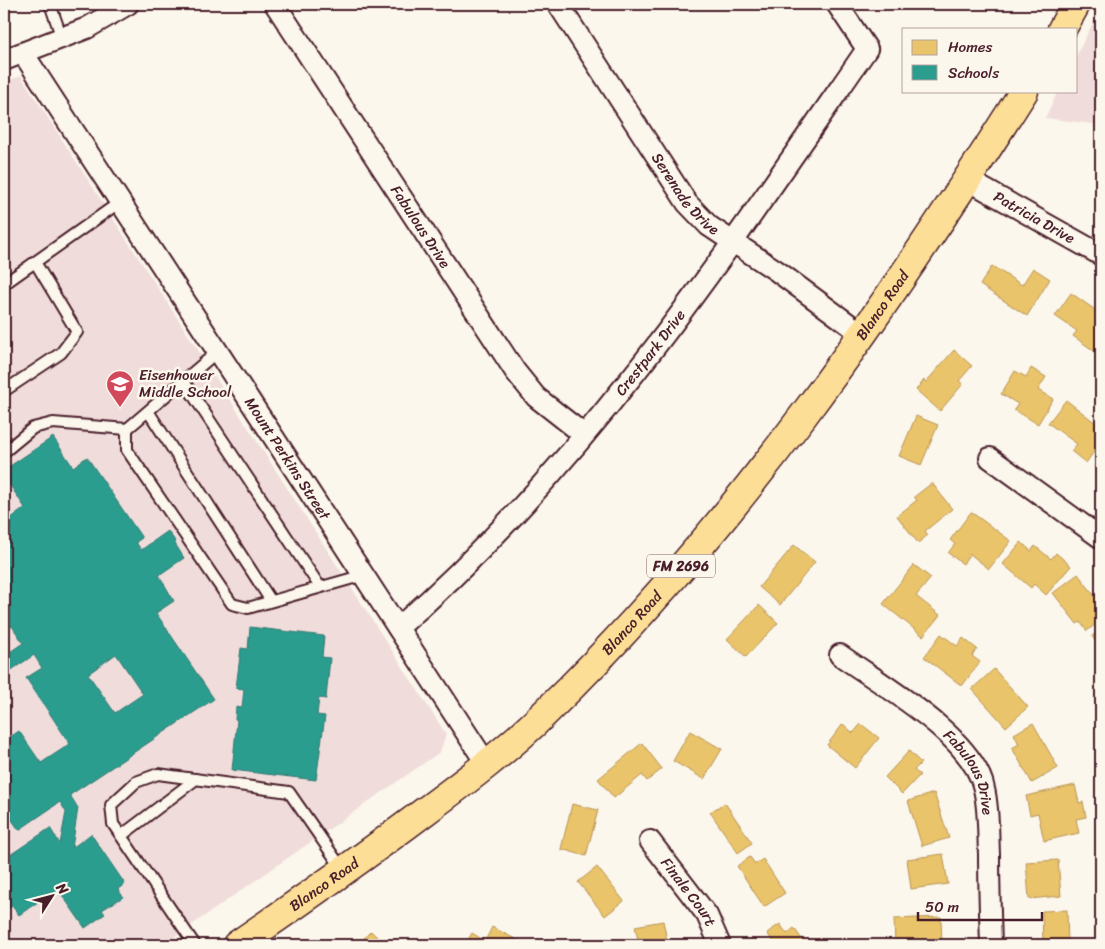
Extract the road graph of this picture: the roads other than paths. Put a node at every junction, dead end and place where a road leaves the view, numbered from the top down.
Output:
1 (50, 4) edge
2 (128, 4) edge
3 (275, 4) edge
4 (558, 4) edge
5 (837, 4) edge
6 (1076, 4) edge
7 (1063, 28) edge
8 (62, 38) junction
9 (23, 53) junction
10 (4, 60) edge
11 (1023, 92) edge
12 (968, 180) junction
13 (120, 202) junction
14 (734, 242) junction
15 (1101, 255) edge
16 (35, 262) junction
17 (4, 284) edge
18 (862, 334) junction
19 (218, 351) junction
20 (183, 380) junction
21 (4, 391) edge
22 (148, 411) junction
23 (127, 429) junction
24 (583, 434) junction
25 (4, 452) edge
26 (990, 458) dead end
27 (1101, 538) edge
28 (364, 575) junction
29 (320, 587) junction
30 (272, 602) junction
31 (398, 628) junction
32 (840, 655) dead end
33 (486, 763) junction
34 (196, 779) junction
35 (121, 836) junction
36 (650, 841) dead end
37 (343, 871) junction
38 (195, 945) edge
39 (237, 945) edge
40 (720, 945) edge
41 (991, 945) edge

1 - 8 lane
2 - 8 street
3 - 24 street, Fabulous Drive
4 - 14 street, Serenade Drive
5 - 14 street, Crestpark Drive
6 - 7 main road
8 - 9 street
9 - 10 street
9 - 13 street, Mount Perkins Street
11 - 12 main road, Blanco Road / FM 2696
12 - 15 street, Patricia Drive
12 - 18 main road, Blanco Road / FM 2696
13 - 16 lane
13 - 19 street, Mount Perkins Street
14 - 18 street, Serenade Drive
14 - 24 street, Crestpark Drive
16 - 17 lane
16 - 21 lane
18 - 33 main road, Blanco Road / FM 2696
19 - 20 lane
19 - 28 street, Mount Perkins Street
20 - 22 lane
20 - 29 lane
22 - 23 lane
22 - 30 lane
23 - 25 lane
23 - 30 lane
24 - 31 street, Crestpark Drive
26 - 27 street
28 - 29 lane
28 - 31 street, Mount Perkins Street
29 - 30 lane
31 - 33 street, Mount Perkins Street
32 - 41 street, Fabulous Drive
33 - 37 main road, Blanco Road / FM 2696
34 - 35 lane
34 - 35 lane
34 - 37 lane
35 - 38 lane
36 - 40 street, Finale Court
37 - 39 main road, Blanco Road / FM 2696

